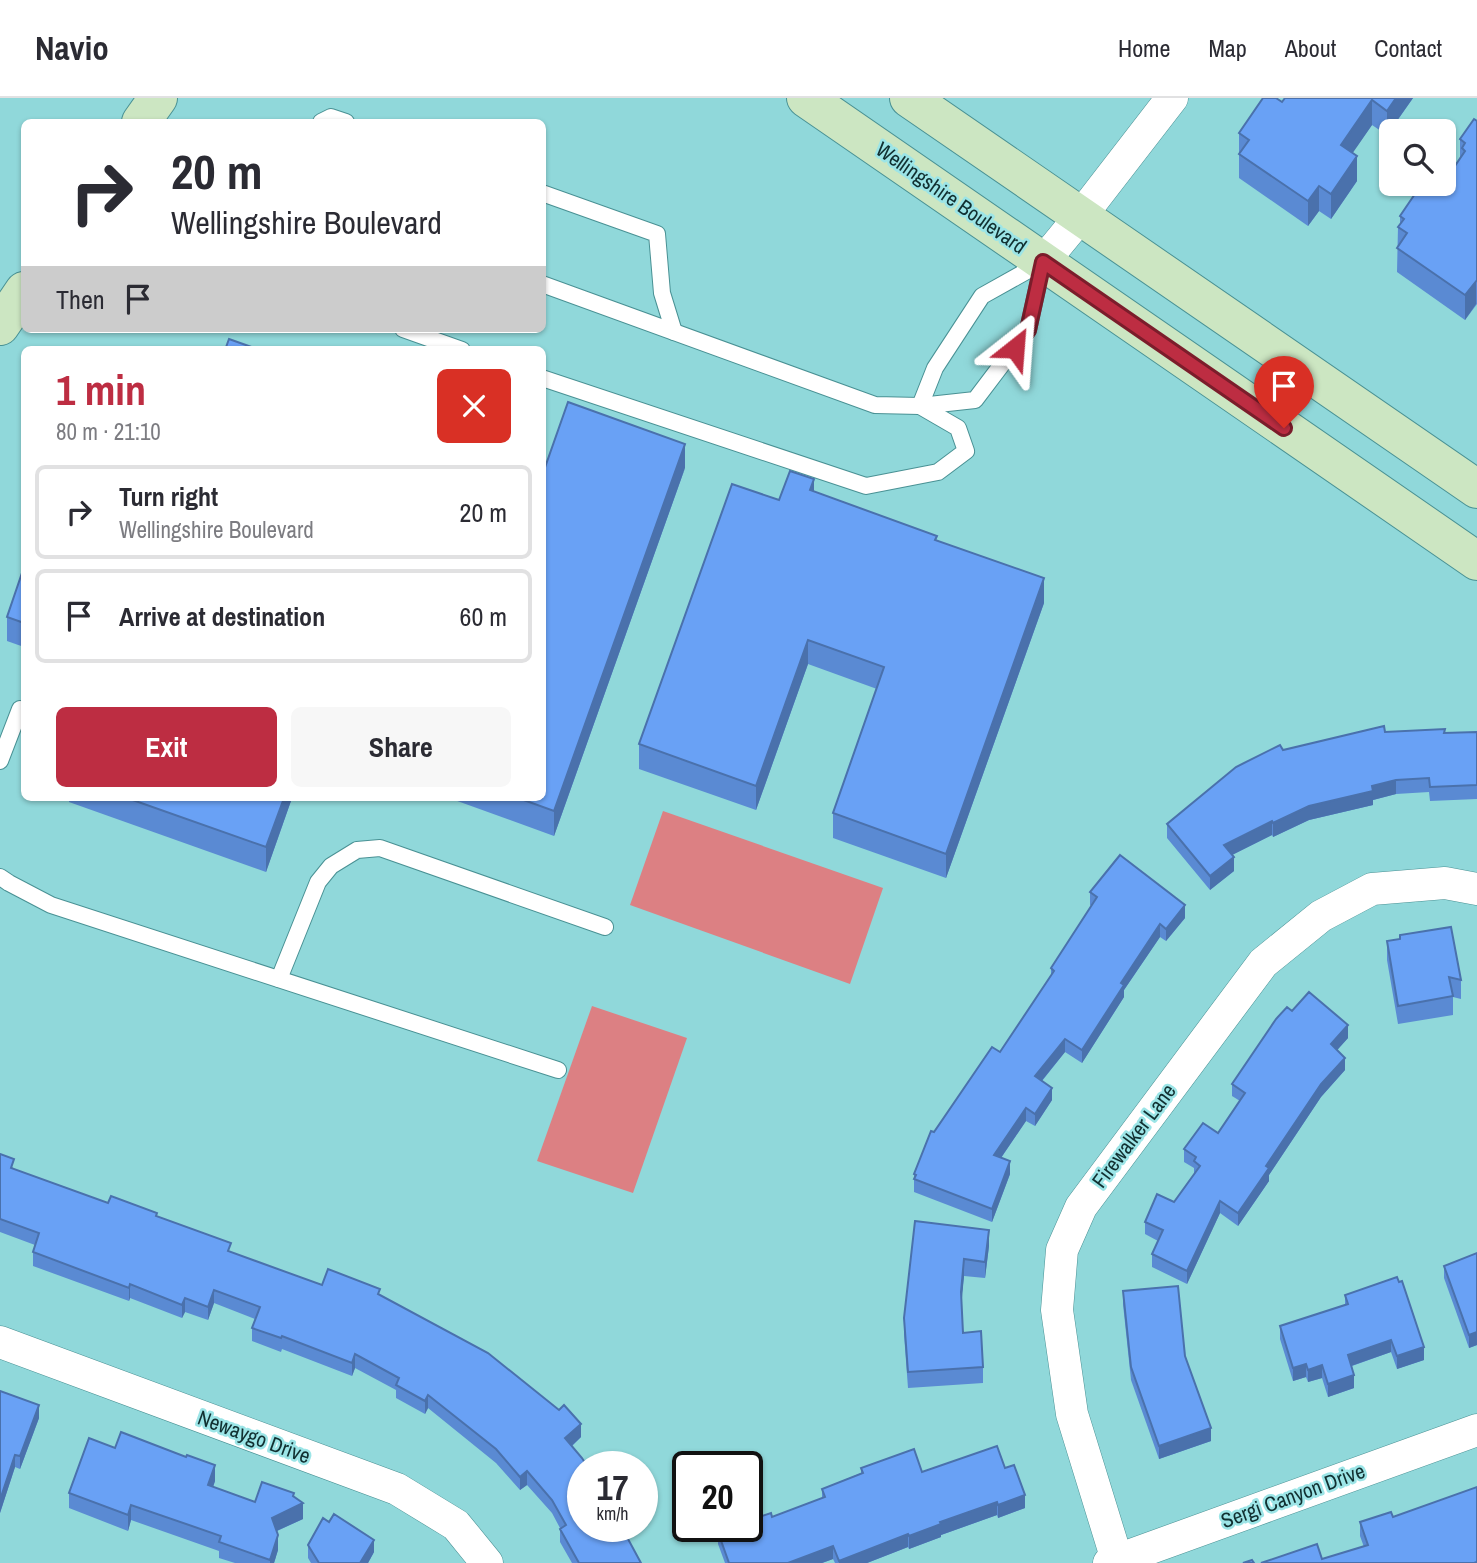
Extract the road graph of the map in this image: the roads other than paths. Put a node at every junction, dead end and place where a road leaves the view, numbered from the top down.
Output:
1 (158, 98) edge
2 (806, 98) edge
3 (909, 98) edge
4 (1172, 98) edge
5 (143, 119) edge
6 (546, 194) edge
7 (1080, 217) junction
8 (1043, 262) junction
9 (546, 285) edge
10 (21, 295) edge
11 (0, 326) edge
12 (674, 331) junction
13 (414, 333) edge
14 (451, 346) edge
15 (546, 379) edge
16 (920, 406) junction
17 (1477, 489) edge
18 (1477, 561) edge
19 (20, 709) dead end
20 (0, 761) edge
21 (0, 877) edge
22 (1477, 889) edge
23 (605, 927) dead end
24 (279, 979) junction
25 (558, 1070) dead end
26 (0, 1342) edge
27 (1477, 1430) edge
28 (1113, 1562) edge
29 (487, 1563) edge

1 - 5 street
2 - 8 street, Wellingshire Boulevard
3 - 7 street
4 - 7 street
6 - 12 lane
7 - 8 street
7 - 17 street
8 - 16 lane
8 - 16 lane
8 - 18 street, Wellingshire Boulevard
9 - 12 lane
10 - 11 street
12 - 16 lane
13 - 14 lane
15 - 16 lane
19 - 20 lane
21 - 24 lane
22 - 28 street, Firewalker Lane
23 - 24 lane
24 - 25 lane
26 - 29 street, Newaygo Drive
27 - 28 street, Sergi Canyon Drive

